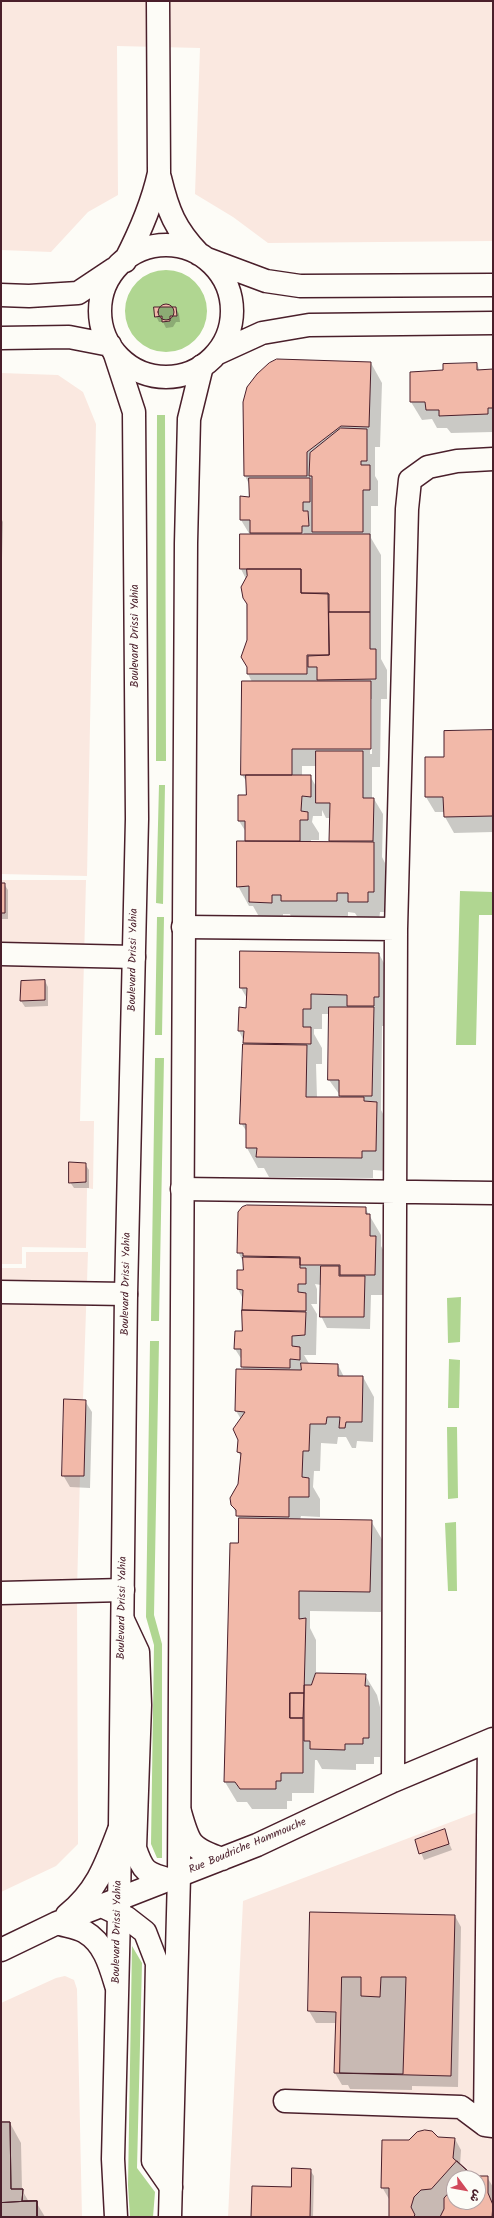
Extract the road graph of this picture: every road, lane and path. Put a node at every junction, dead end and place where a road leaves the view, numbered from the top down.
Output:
1 (158, 1) edge
2 (159, 173) junction
3 (202, 256) junction
4 (120, 265) junction
5 (493, 284) edge
6 (1, 295) edge
7 (493, 323) edge
8 (1, 338) edge
9 (112, 350) junction
10 (209, 360) junction
11 (493, 459) edge
12 (183, 927) junction
13 (396, 929) junction
14 (1, 954) edge
15 (134, 957) junction
16 (182, 1189) junction
17 (396, 1192) junction
18 (493, 1192) edge
19 (1, 1292) edge
20 (126, 1294) junction
21 (123, 1590) junction
22 (1, 1593) edge
23 (123, 1620) junction
24 (491, 1740) edge
25 (394, 1781) junction
26 (179, 1809) junction
27 (119, 1830) junction
28 (222, 1859) junction
29 (174, 1878) junction
30 (113, 1906) junction
31 (177, 1919) junction
32 (57, 1923) junction
33 (1, 1950) edge
34 (117, 1988) junction
35 (285, 2101) dead end
36 (489, 2125) edge
37 (171, 2186) junction
38 (116, 2217) edge
39 (170, 2217) edge

1 - 2 street
2 - 3 street
2 - 4 street
3 - 4 street
3 - 5 street
3 - 10 street
4 - 6 street
4 - 9 street
7 - 10 street
8 - 9 street
9 - 10 street
9 - 15 street, Boulevard Drissi Yahia
10 - 12 street
11 - 13 street
12 - 13 street
12 - 16 street
13 - 17 street
14 - 15 street
15 - 20 street, Boulevard Drissi Yahia
16 - 17 street
16 - 26 street
17 - 18 street
17 - 25 street
19 - 20 street
20 - 21 street, Boulevard Drissi Yahia
21 - 22 street
21 - 23 street, Boulevard Drissi Yahia
23 - 27 street, Boulevard Drissi Yahia
23 - 29 street
24 - 25 street, Rue Boudriche Hammouche
24 - 36 street
25 - 28 street, Rue Boudriche Hammouche
26 - 28 street
26 - 29 street
27 - 30 street, Boulevard Drissi Yahia
27 - 32 street
28 - 29 street, Rue Boudriche Hammouche
28 - 31 street
29 - 30 street, Rue Boudriche Hammouche
29 - 31 street
30 - 32 street, Rue Boudriche Hammouche
30 - 34 street, Boulevard Drissi Yahia
30 - 37 street
31 - 37 street
32 - 33 street, Rue Boudriche Hammouche
32 - 34 street
34 - 38 street, Boulevard Drissi Yahia
35 - 36 street
37 - 39 street

